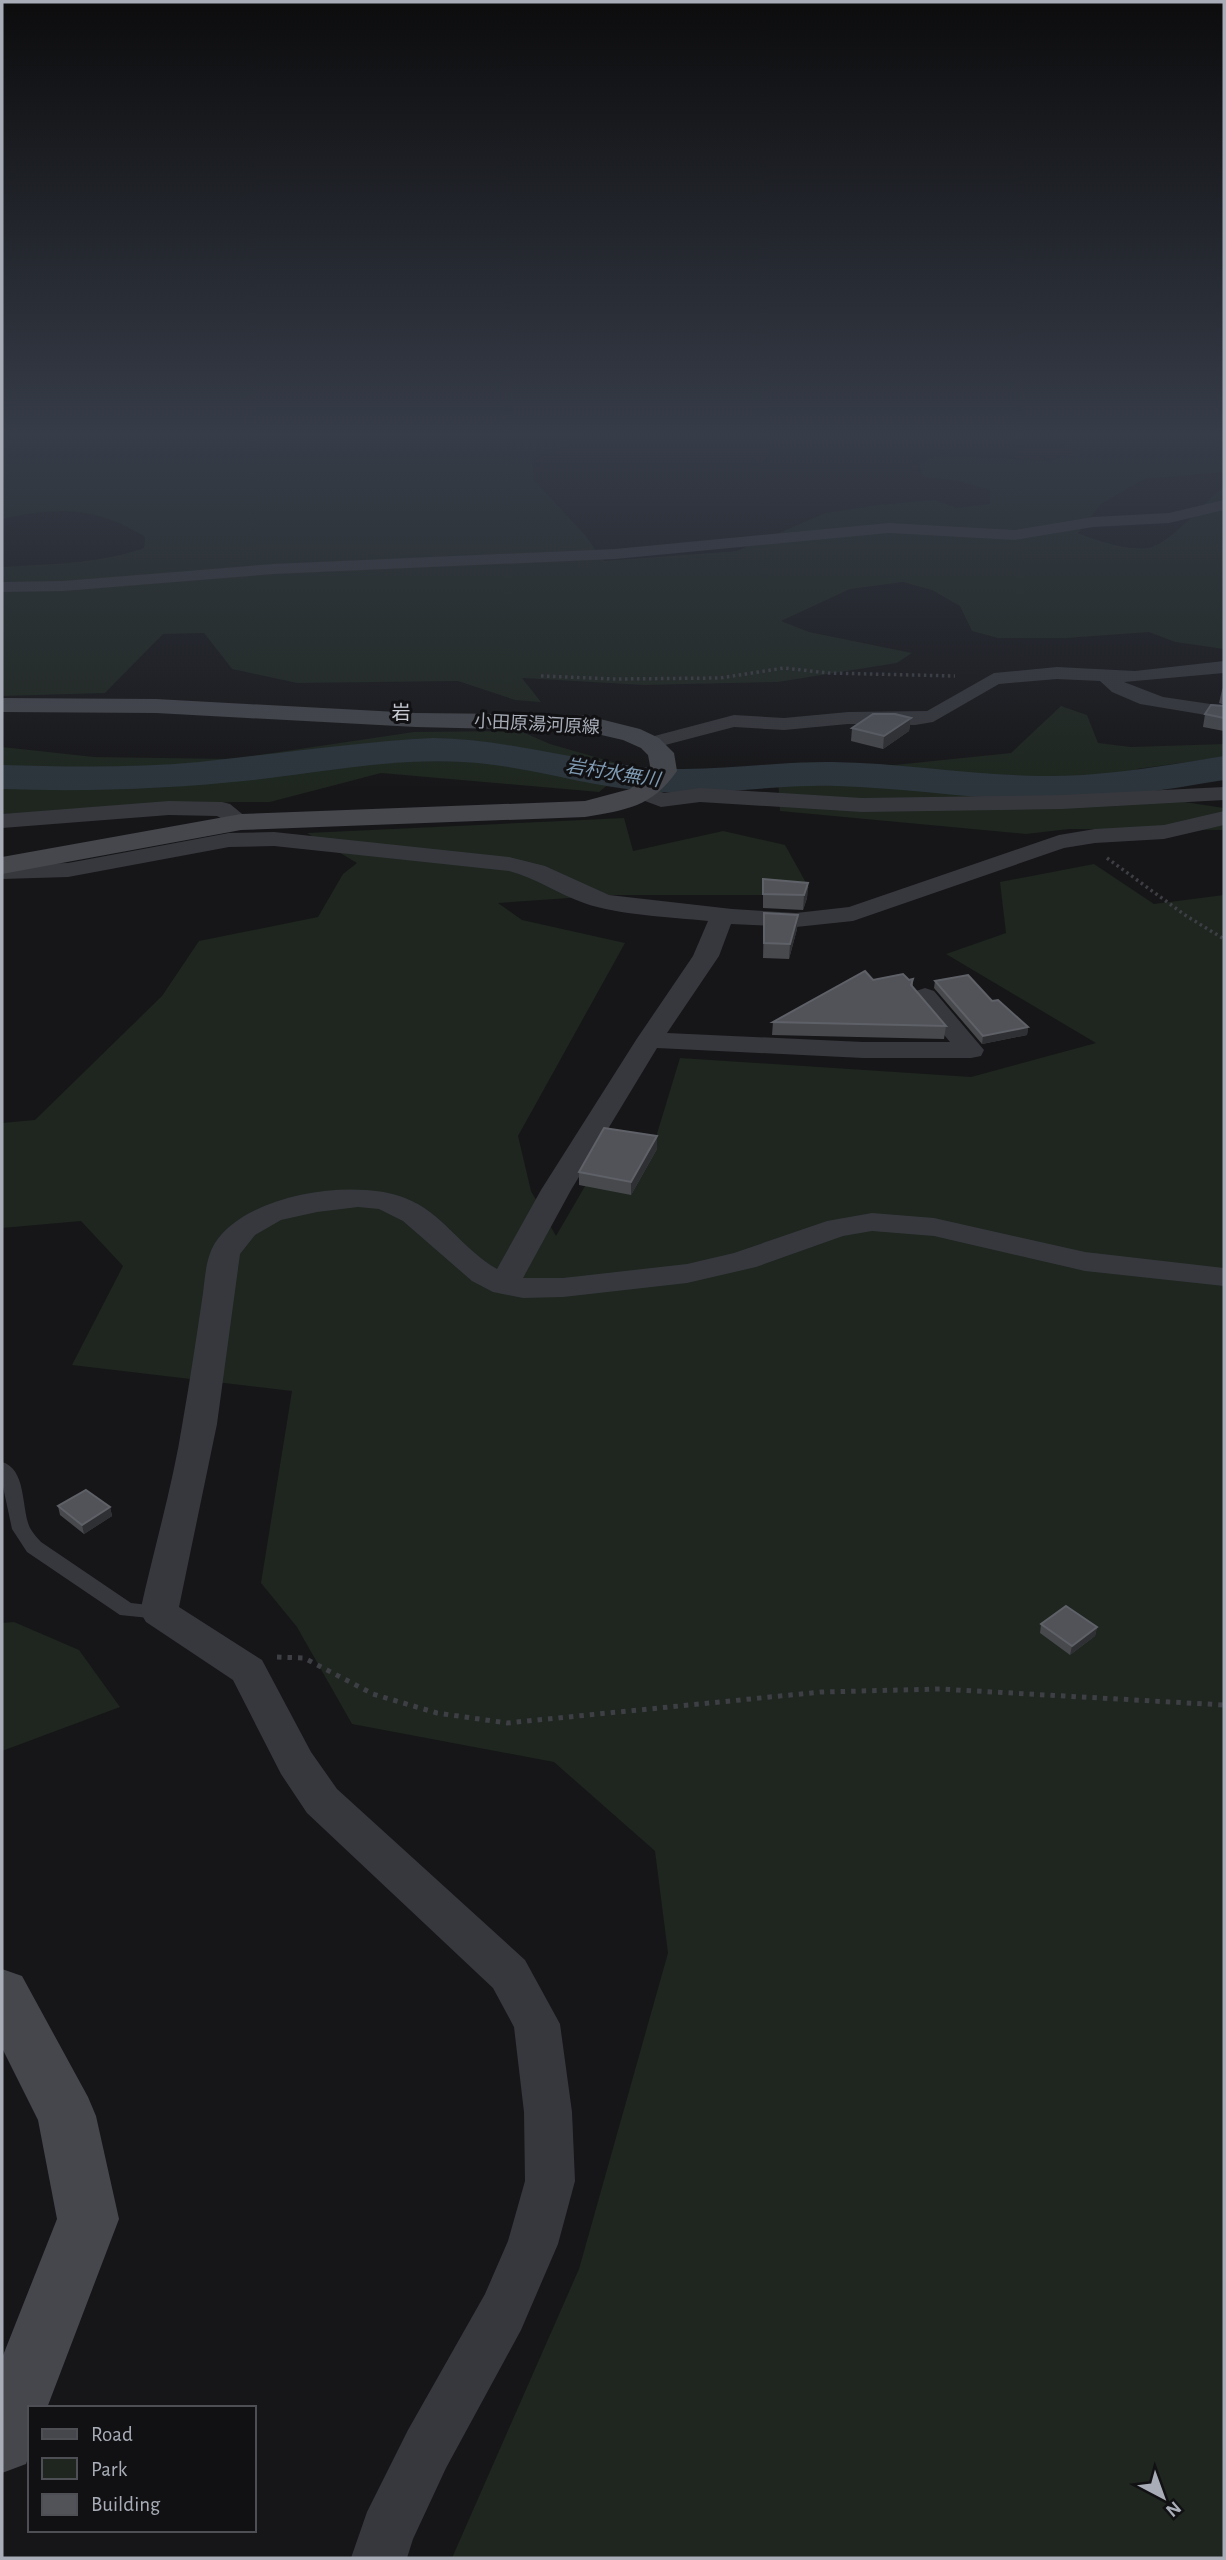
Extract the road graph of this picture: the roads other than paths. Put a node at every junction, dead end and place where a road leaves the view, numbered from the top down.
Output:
1 (630, 552) edge
2 (2, 587) edge
3 (1224, 667) edge
4 (1107, 678) junction
5 (2, 705) edge
6 (1224, 712) edge
7 (650, 743) junction
8 (655, 784) junction
9 (1224, 794) edge
10 (1224, 818) edge
11 (2, 821) edge
12 (241, 822) junction
13 (2, 865) edge
14 (2, 872) edge
15 (723, 914) junction
16 (925, 996) dead end
17 (649, 1040) junction
18 (1224, 1277) edge
19 (504, 1285) junction
20 (2, 1468) edge
21 (159, 1612) junction
22 (2, 1993) edge
23 (2, 2440) edge
24 (379, 2558) edge

1 - 2 street
3 - 4 street
4 - 6 street
4 - 7 street
5 - 7 main road, 小田原湯河原線
7 - 8 main road
8 - 9 street
8 - 12 main road
10 - 15 street
11 - 12 street
12 - 13 main road
14 - 15 street
15 - 17 street
16 - 17 street
17 - 19 street
18 - 19 street
19 - 21 street
20 - 21 lane
21 - 24 street
22 - 23 main road

